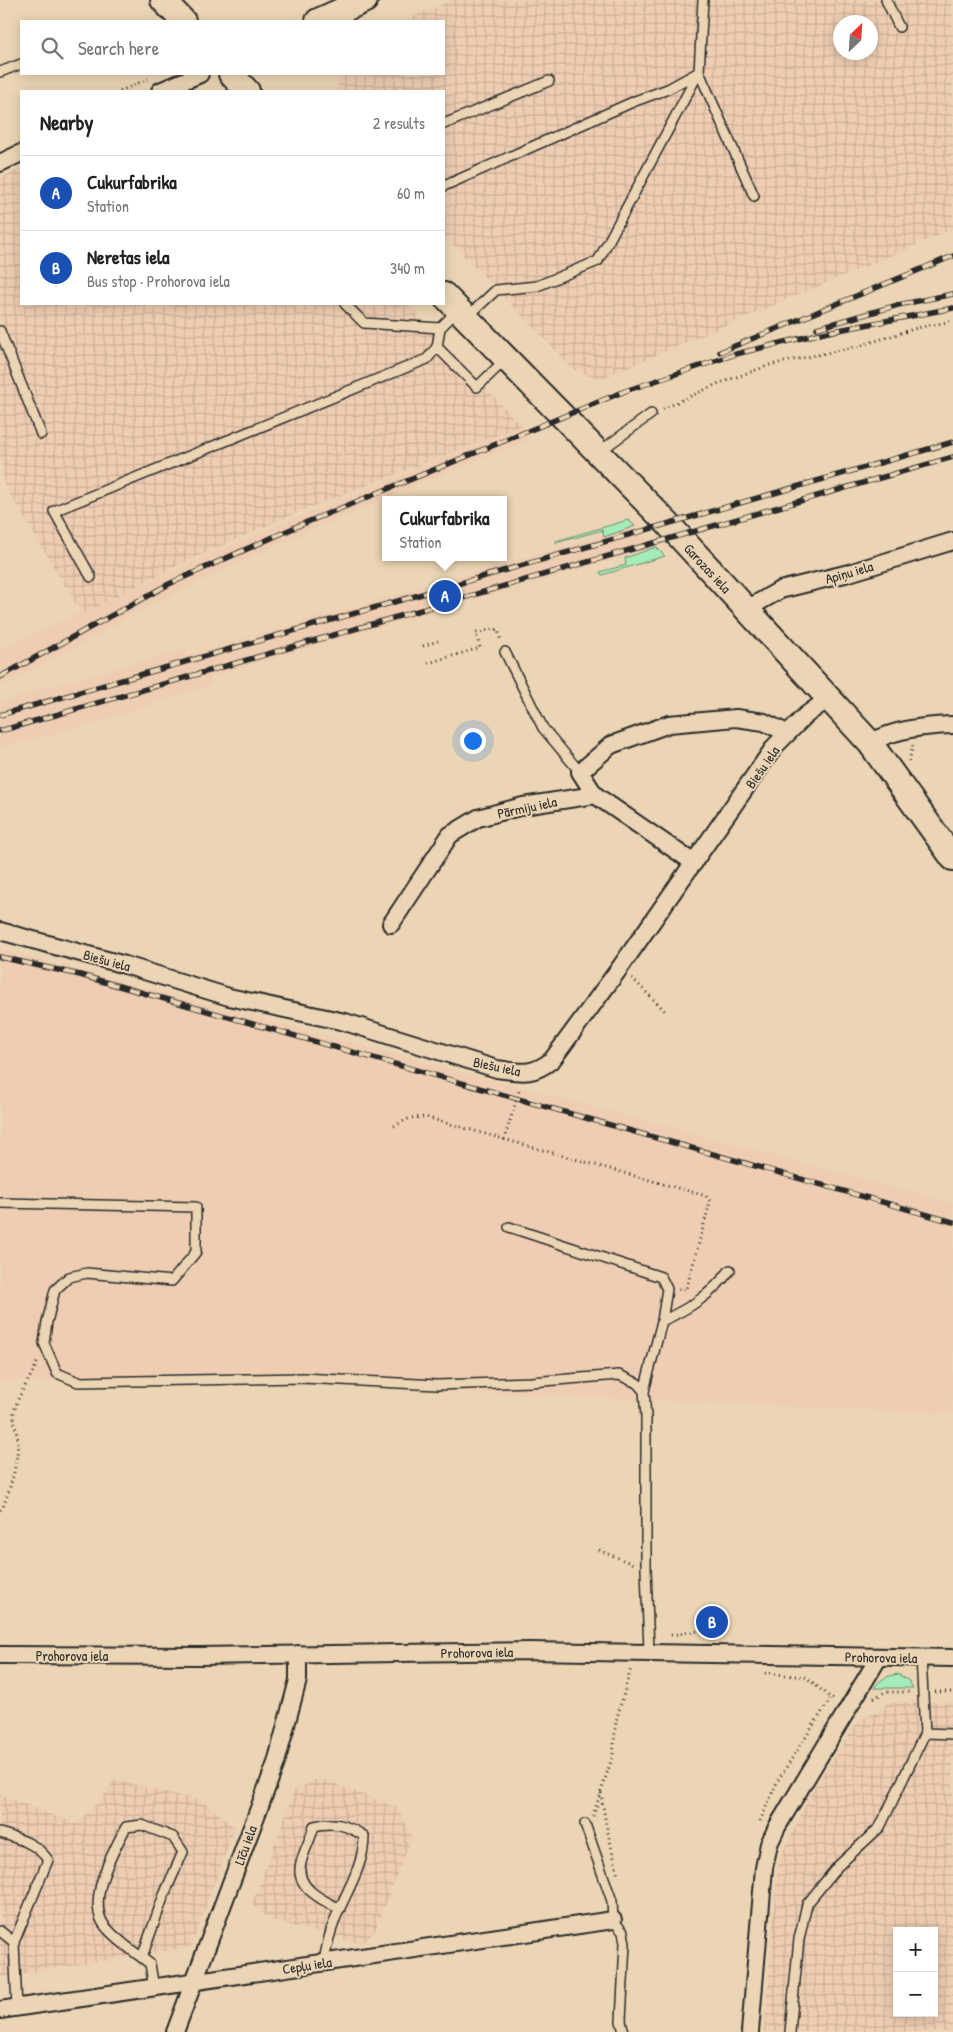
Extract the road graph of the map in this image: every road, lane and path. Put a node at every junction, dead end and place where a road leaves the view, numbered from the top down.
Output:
1 (163, 0) edge
2 (366, 0) edge
3 (703, 0) edge
4 (886, 0) edge
5 (182, 20) edge
6 (320, 20) edge
7 (899, 27) dead end
8 (20, 64) edge
9 (0, 72) edge
10 (700, 72) junction
11 (196, 75) edge
12 (232, 75) edge
13 (549, 81) dead end
14 (156, 84) edge
15 (125, 90) edge
16 (247, 90) edge
17 (445, 124) edge
18 (20, 153) edge
19 (0, 162) edge
20 (445, 186) edge
21 (754, 196) dead end
22 (346, 305) edge
23 (456, 307) edge
24 (953, 321) edge
25 (440, 328) junction
26 (0, 331) edge
27 (437, 347) junction
28 (506, 359) junction
29 (651, 414) joint
30 (41, 434) dead end
31 (598, 452) junction
32 (953, 541) edge
33 (91, 577) dead end
34 (747, 609) junction
35 (438, 641) dead end
36 (423, 646) dead end
37 (505, 652) joint
38 (428, 663) dead end
39 (828, 699) junction
40 (953, 725) edge
41 (786, 733) junction
42 (870, 743) junction
43 (580, 772) junction
44 (596, 795) junction
45 (953, 858) edge
46 (694, 863) junction
47 (391, 924) dead end
48 (0, 931) edge
49 (619, 969) junction
50 (667, 1013) dead end
51 (523, 1073) junction
52 (394, 1126) dead end
53 (504, 1140) junction
54 (0, 1203) edge
55 (509, 1227) dead end
56 (730, 1270) dead end
57 (667, 1289) junction
58 (662, 1321) junction
59 (44, 1343) junction
60 (644, 1392) junction
61 (0, 1510) edge
62 (599, 1550) dead end
63 (646, 1569) junction
64 (700, 1631) dead end
65 (648, 1635) junction
66 (641, 1652) junction
67 (298, 1654) junction
68 (0, 1655) edge
69 (879, 1657) junction
70 (921, 1657) junction
71 (953, 1658) edge
72 (621, 1669) dead end
73 (631, 1669) junction
74 (640, 1669) dead end
75 (761, 1673) dead end
76 (923, 1692) junction
77 (953, 1692) edge
78 (852, 1702) junction
79 (925, 1733) junction
80 (953, 1734) edge
81 (601, 1791) junction
82 (585, 1824) joint
83 (0, 1833) edge
84 (612, 1902) junction
85 (340, 1908) junction
86 (613, 1920) junction
87 (0, 1931) edge
88 (14, 1942) junction
89 (142, 1957) junction
90 (324, 1962) junction
91 (194, 1982) junction
92 (154, 1988) junction
93 (18, 2008) junction
94 (0, 2010) edge
95 (175, 2032) edge
96 (624, 2032) edge
97 (750, 2032) edge
98 (790, 2032) edge

1 - 5 main road
2 - 6 main road
3 - 10 lane
4 - 7 lane
8 - 9 lane
10 - 20 lane
10 - 21 lane
10 - 23 lane
11 - 14 street
12 - 16 main road
13 - 17 lane
14 - 15 path
18 - 19 street
22 - 25 lane
23 - 25 lane
23 - 28 main road, Garozas iela
24 - 29 path
25 - 27 lane
26 - 30 lane
27 - 28 lane
27 - 33 lane
28 - 31 main road, Garozas iela
29 - 31 lane
31 - 34 main road, Garozas iela
32 - 34 street, Apiņu iela
34 - 39 main road, Garozas iela
35 - 36 path
37 - 38 path
37 - 43 lane
39 - 41 street, Biešu iela
39 - 42 main road, Garozas iela
40 - 42 street
41 - 43 street
41 - 46 street, Biešu iela
42 - 45 main road, Garozas iela
43 - 44 street
44 - 46 street
44 - 47 street, Pārmiju iela
46 - 49 street, Biešu iela
48 - 51 street, Biešu iela
49 - 50 path
49 - 51 street, Biešu iela
51 - 53 path
52 - 53 path
53 - 57 path
54 - 59 lane
55 - 57 lane
56 - 58 lane
57 - 58 lane
58 - 60 lane
59 - 60 lane
59 - 61 path
60 - 63 lane
62 - 63 path
63 - 65 lane
64 - 65 path
65 - 66 lane
66 - 67 street, Prohorova iela
66 - 69 street, Prohorova iela
66 - 73 path
67 - 68 street, Prohorova iela
67 - 91 street, Līču iela
69 - 70 street, Prohorova iela
69 - 78 street
70 - 71 street, Prohorova iela
70 - 76 lane
72 - 73 path
73 - 74 path
73 - 81 path
75 - 78 path
76 - 77 path
76 - 78 path
76 - 79 lane
78 - 97 street
79 - 80 lane
79 - 98 lane
81 - 82 path
81 - 84 path
82 - 84 lane
83 - 88 lane
84 - 86 lane
85 - 85 lane
85 - 90 lane
86 - 90 street, Cepļu iela
86 - 96 lane
87 - 88 lane
88 - 93 lane
89 - 89 lane
89 - 92 lane
90 - 91 street, Cepļu iela
91 - 92 street, Cepļu iela
91 - 95 street, Līču iela
92 - 93 street, Cepļu iela
93 - 94 street, Cepļu iela

